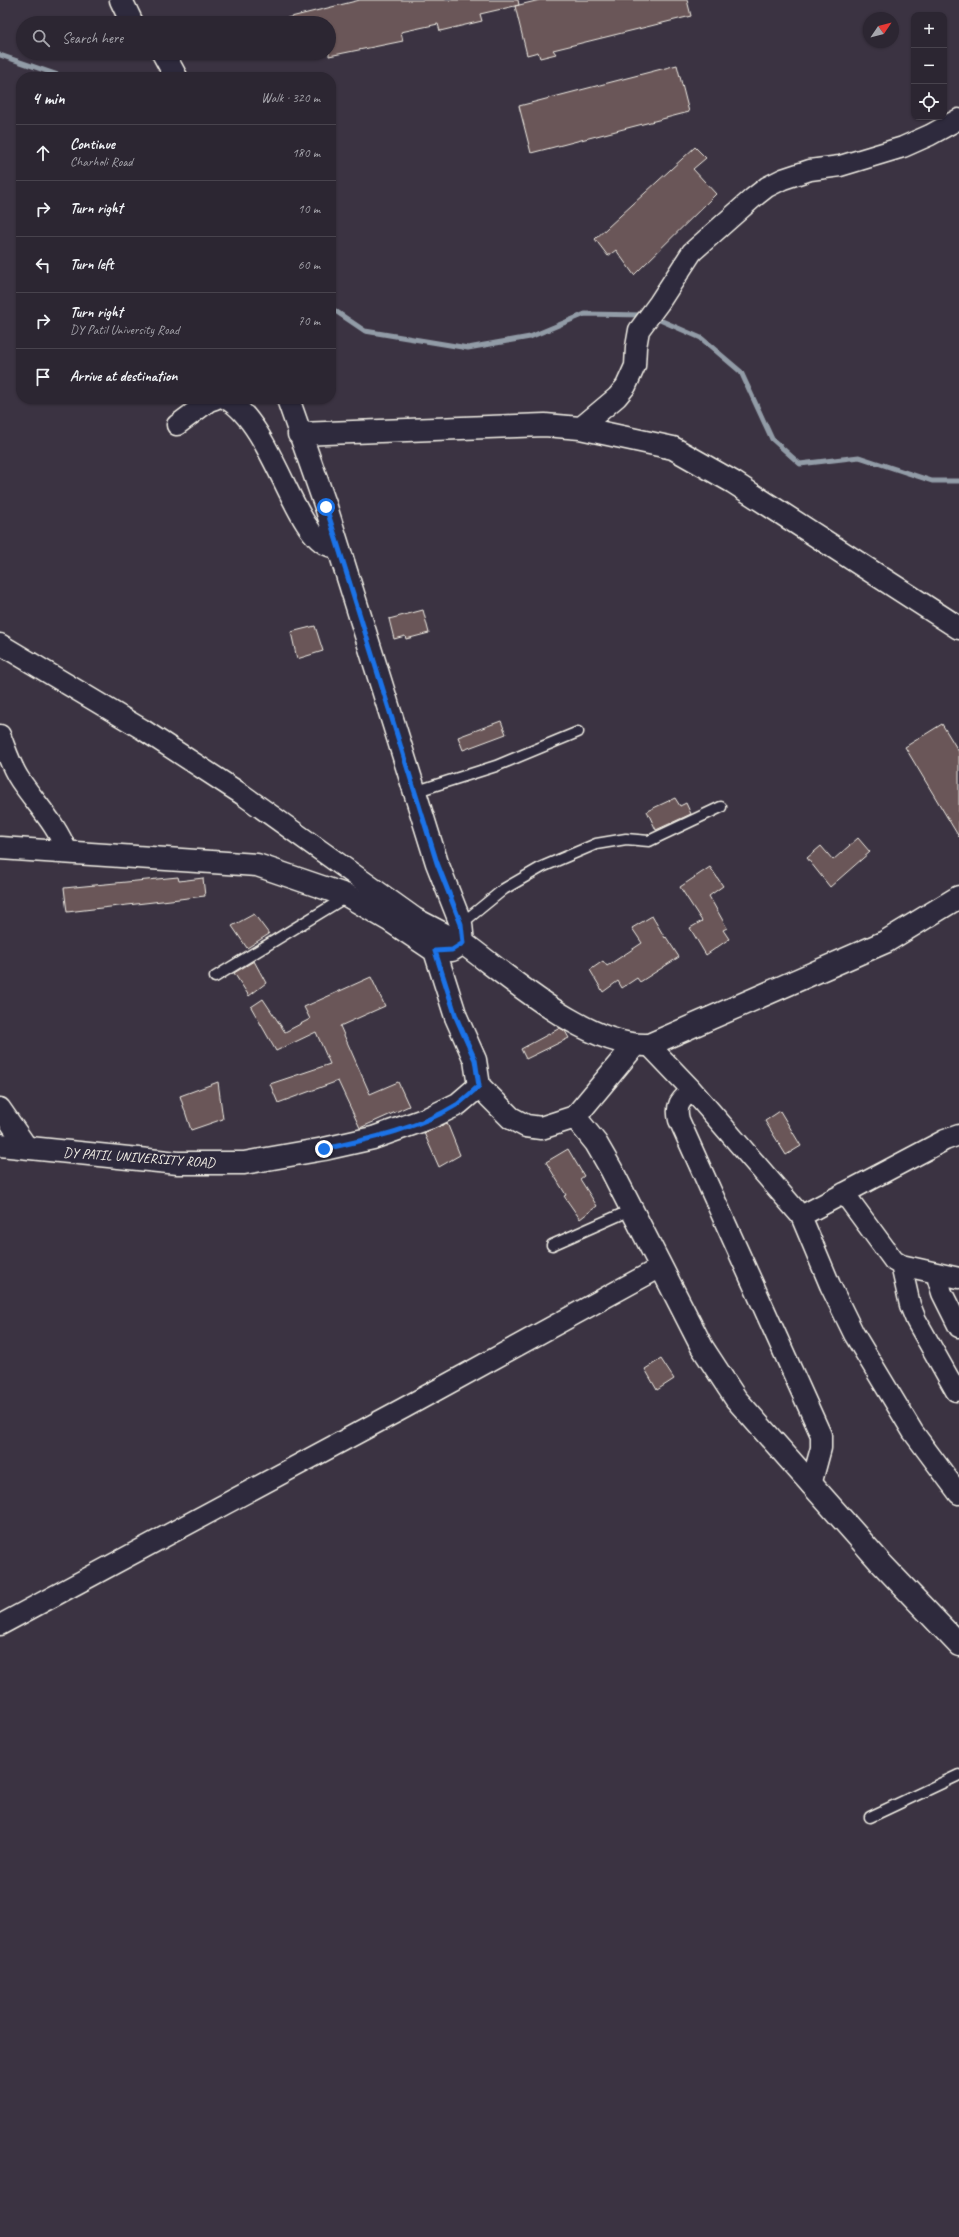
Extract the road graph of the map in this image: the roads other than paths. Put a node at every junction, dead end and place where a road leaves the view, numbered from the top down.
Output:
1 (121, 0) edge
2 (137, 0) edge
3 (129, 16) edge
4 (145, 16) edge
5 (150, 60) edge
6 (167, 60) edge
7 (156, 72) edge
8 (173, 72) edge
9 (959, 119) edge
10 (205, 404) edge
11 (234, 404) edge
12 (291, 404) edge
13 (177, 425) dead end
14 (580, 428) junction
15 (299, 434) junction
16 (338, 547) junction
17 (959, 628) edge
18 (0, 644) edge
19 (578, 732) dead end
20 (0, 735) edge
21 (414, 792) junction
22 (721, 807) dead end
23 (0, 848) edge
24 (67, 852) junction
25 (348, 896) junction
26 (959, 897) edge
27 (462, 934) junction
28 (435, 951) junction
29 (215, 977) dead end
30 (641, 1046) junction
31 (479, 1086) junction
32 (692, 1090) junction
33 (0, 1108) edge
34 (575, 1117) junction
35 (959, 1135) edge
36 (0, 1145) edge
37 (27, 1147) junction
38 (844, 1193) junction
39 (631, 1210) junction
40 (801, 1216) junction
41 (552, 1245) dead end
42 (901, 1265) junction
43 (660, 1267) junction
44 (936, 1273) junction
45 (959, 1278) edge
46 (959, 1327) edge
47 (956, 1391) dead end
48 (811, 1485) junction
49 (959, 1494) edge
50 (0, 1625) edge
51 (959, 1645) edge
52 (959, 1775) edge
53 (870, 1816) dead end

1 - 3 street
2 - 4 street
5 - 7 street
6 - 8 street
9 - 14 street
10 - 13 street
11 - 16 street
12 - 15 street
14 - 15 street
14 - 17 street
15 - 16 street
16 - 21 street
18 - 27 street
19 - 21 lane
20 - 24 street
21 - 27 street
22 - 27 lane
23 - 24 street
24 - 25 street
25 - 28 street
25 - 29 lane
26 - 30 street
27 - 28 street
27 - 30 street
28 - 31 street
30 - 32 street
30 - 34 street
31 - 34 street
31 - 37 street, DY PATIL UNIVERSITY ROAD
32 - 40 street
32 - 48 street
33 - 37 street
34 - 39 street
35 - 38 street
36 - 37 street, DY PATIL UNIVERSITY ROAD
38 - 40 street
38 - 42 street
39 - 41 lane
39 - 43 street
40 - 49 street
42 - 44 street
42 - 47 street
43 - 48 street
43 - 50 street
44 - 45 street
44 - 46 street
48 - 51 street
52 - 53 lane

